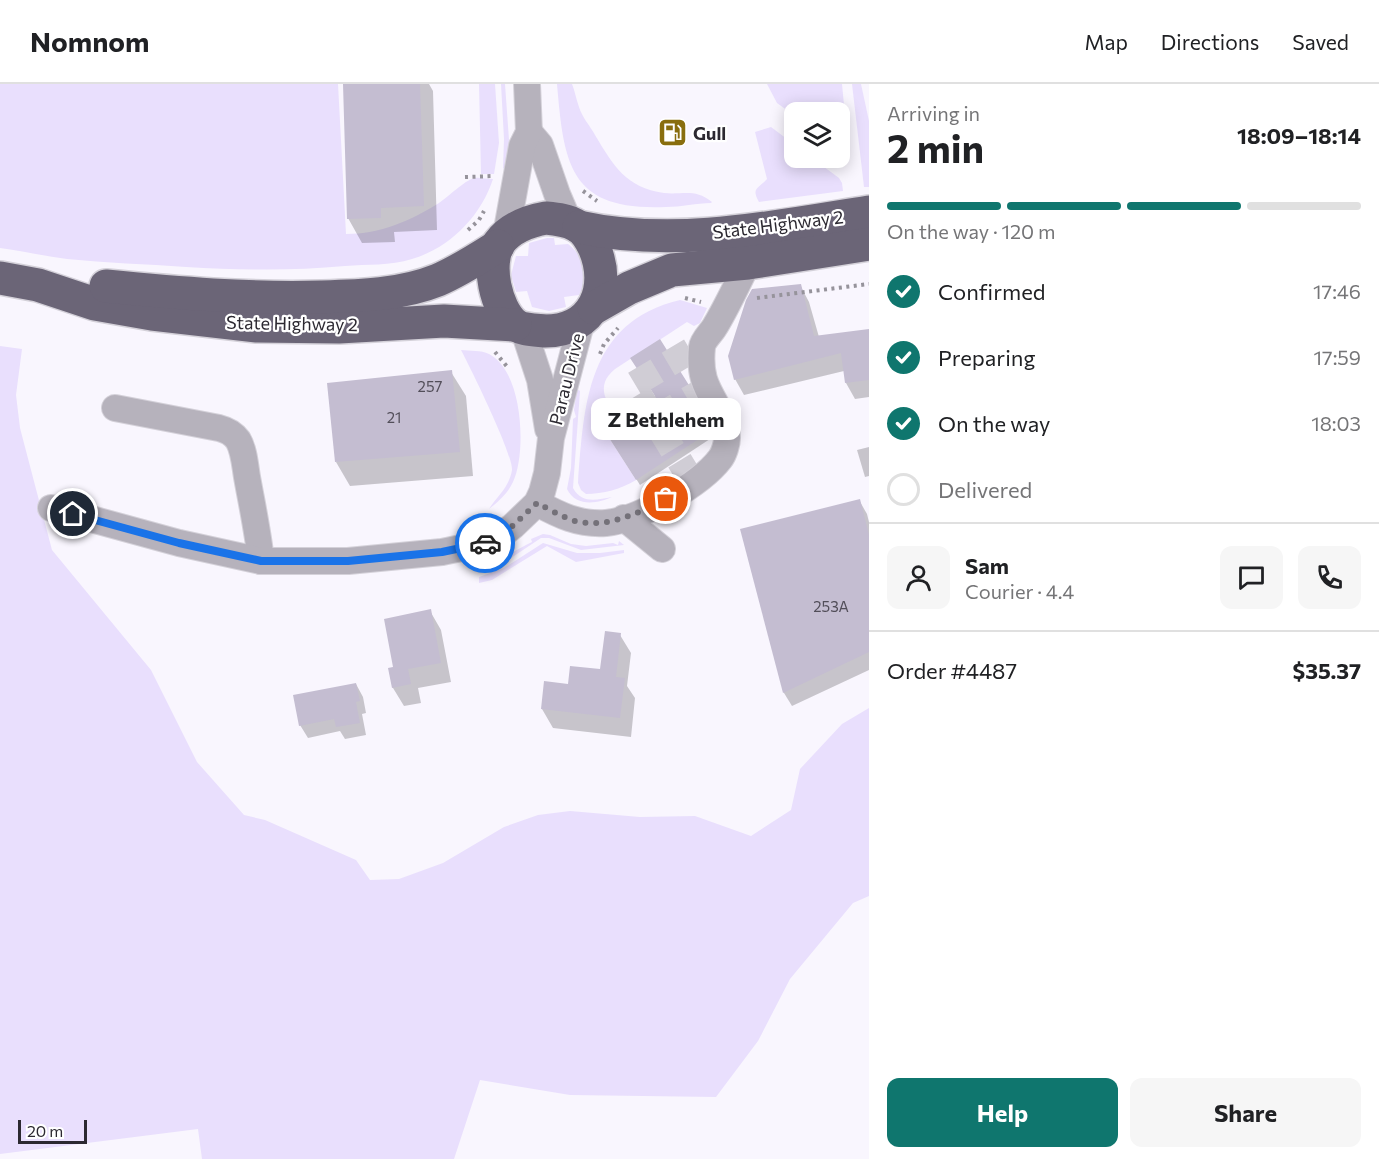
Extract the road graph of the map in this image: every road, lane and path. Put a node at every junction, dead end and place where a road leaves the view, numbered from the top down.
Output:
1 (526, 84) edge
2 (529, 132) junction
3 (465, 177) dead end
4 (499, 178) dead end
5 (579, 187) dead end
6 (489, 203) dead end
7 (606, 205) dead end
8 (869, 212) edge
9 (574, 224) junction
10 (464, 234) dead end
11 (502, 241) junction
12 (869, 244) edge
13 (748, 263) junction
14 (0, 278) edge
15 (869, 284) edge
16 (38, 285) junction
17 (681, 297) dead end
18 (750, 301) dead end
19 (709, 304) dead end
20 (588, 314) junction
21 (622, 325) dead end
22 (519, 327) junction
23 (596, 363) dead end
24 (114, 408) dead end
25 (550, 438) junction
26 (537, 503) junction
27 (51, 508) dead end
28 (624, 518) junction
29 (662, 549) dead end
30 (261, 561) junction

1 - 2 street
2 - 9 street
2 - 11 street
3 - 4 path
5 - 7 path
6 - 10 path
8 - 9 highway, State Highway 2
9 - 11 highway
9 - 20 highway
11 - 16 highway, State Highway 2
11 - 22 highway
12 - 13 highway, State Highway 2
13 - 20 highway, State Highway 2
13 - 28 street
14 - 16 highway, State Highway 2
15 - 18 path
16 - 22 highway, State Highway 2
17 - 19 path
20 - 22 highway
20 - 25 street, Parau Drive
21 - 23 path
22 - 25 street, Parau Drive
24 - 30 street
25 - 26 street, Parau Drive
26 - 28 street
26 - 30 street, Parau Drive
27 - 30 street, Parau Drive
28 - 29 street

